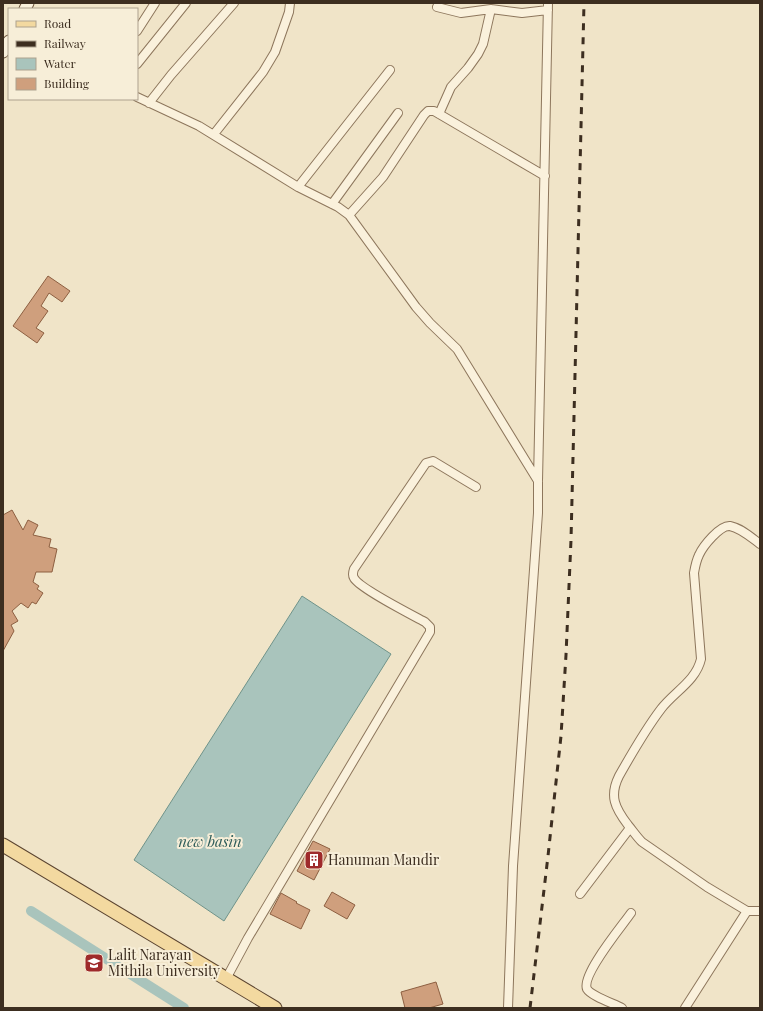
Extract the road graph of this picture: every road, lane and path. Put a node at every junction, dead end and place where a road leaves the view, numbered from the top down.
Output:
1 (155, 3) edge
2 (186, 3) edge
3 (234, 3) edge
4 (290, 3) edge
5 (437, 7) dead end
6 (548, 7) edge
7 (491, 9) junction
8 (138, 29) edge
9 (8, 42) edge
10 (3, 52) edge
11 (138, 63) edge
12 (390, 70) dead end
13 (138, 97) edge
14 (149, 103) junction
15 (398, 113) dead end
16 (439, 114) junction
17 (214, 134) junction
18 (545, 176) junction
19 (298, 187) junction
20 (332, 204) junction
21 (348, 215) junction
22 (538, 481) junction
23 (476, 487) dead end
24 (760, 544) edge
25 (630, 828) junction
26 (3, 845) edge
27 (580, 894) dead end
28 (747, 910) junction
29 (760, 911) edge
30 (631, 913) dead end
31 (226, 979) junction
32 (275, 1008) edge
33 (508, 1008) edge
34 (622, 1008) edge
35 (685, 1008) edge

1 - 8 street
2 - 11 street
3 - 14 street
4 - 17 street
5 - 7 street
6 - 7 street
6 - 18 street
7 - 16 street
9 - 10 main road
12 - 19 street
13 - 14 street
14 - 17 street
15 - 20 street
16 - 18 street
16 - 21 street
17 - 19 street
18 - 22 street
19 - 20 street
20 - 21 street
21 - 22 street
22 - 33 street
23 - 31 street
24 - 25 street
25 - 27 street
25 - 28 street
26 - 31 main road
28 - 29 street
28 - 35 street
30 - 34 street
31 - 32 main road

